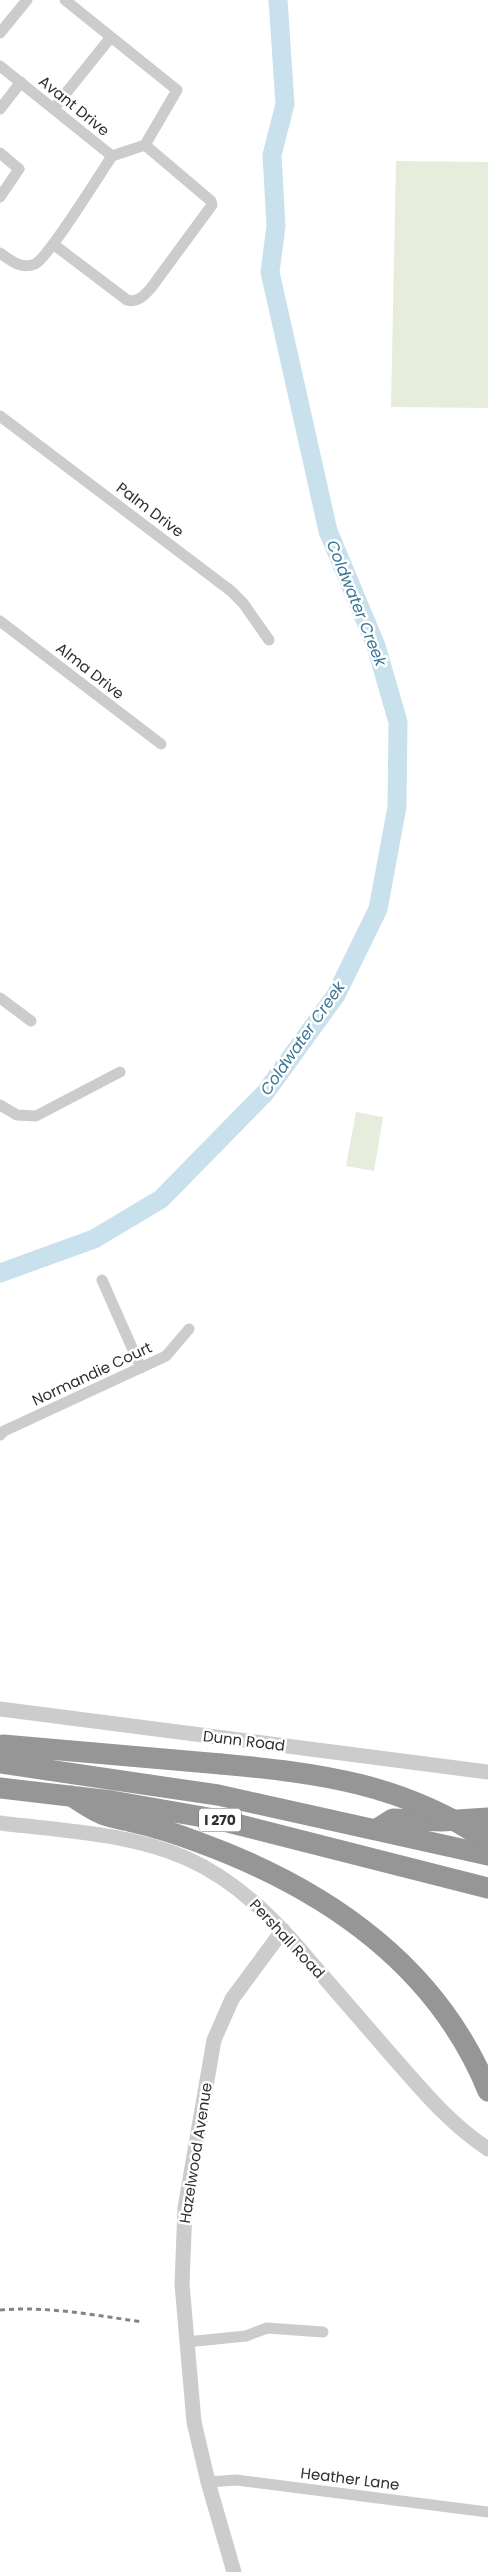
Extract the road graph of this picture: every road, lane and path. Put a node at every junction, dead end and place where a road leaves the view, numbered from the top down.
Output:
1 (27, 0) edge
2 (65, 0) edge
3 (0, 33) edge
4 (111, 37) junction
5 (0, 66) edge
6 (21, 82) junction
7 (54, 108) junction
8 (0, 109) edge
9 (145, 145) junction
10 (0, 153) edge
11 (112, 156) junction
12 (0, 197) edge
13 (53, 244) junction
14 (0, 253) edge
15 (0, 416) edge
16 (0, 621) edge
17 (269, 640) dead end
18 (161, 744) dead end
19 (0, 998) edge
20 (31, 1021) dead end
21 (120, 1072) dead end
22 (0, 1105) edge
23 (102, 1280) dead end
24 (189, 1328) dead end
25 (141, 1368) junction
26 (0, 1436) edge
27 (0, 1709) edge
28 (0, 1746) edge
29 (0, 1763) edge
30 (488, 1772) edge
31 (0, 1788) edge
32 (71, 1796) junction
33 (488, 1818) edge
34 (0, 1823) edge
35 (377, 1829) junction
36 (488, 1841) edge
37 (488, 1855) edge
38 (488, 1888) edge
39 (283, 1930) junction
40 (488, 2092) edge
41 (488, 2148) edge
42 (323, 2332) dead end
43 (186, 2342) junction
44 (208, 2482) junction
45 (488, 2512) edge
46 (234, 2572) edge

1 - 3 street
2 - 4 street
4 - 7 street
4 - 9 street
5 - 6 street, Avant Drive
6 - 7 street, Avant Drive
6 - 8 street
7 - 11 street, Avant Drive
9 - 11 street
9 - 13 street
10 - 12 street
11 - 13 street, Avant Drive
13 - 14 street, Avant Drive
15 - 17 street, Palm Drive
16 - 18 street, Alma Drive
19 - 20 street
21 - 22 street
23 - 25 street
24 - 25 street, Normandie Court
25 - 26 street, Normandie Court
27 - 30 street, Dunn Road
28 - 36 highway, bridge
29 - 35 highway, I 270
31 - 32 highway, I 270
32 - 38 highway, I 270
32 - 40 highway
33 - 35 highway
34 - 39 street, Pershall Road
35 - 37 highway, I 270
39 - 41 street, Pershall Road
39 - 43 street, Hazelwood Avenue
42 - 43 street
43 - 44 street, Hazelwood Avenue
44 - 45 street, Heather Lane
44 - 46 street, Hazelwood Avenue

